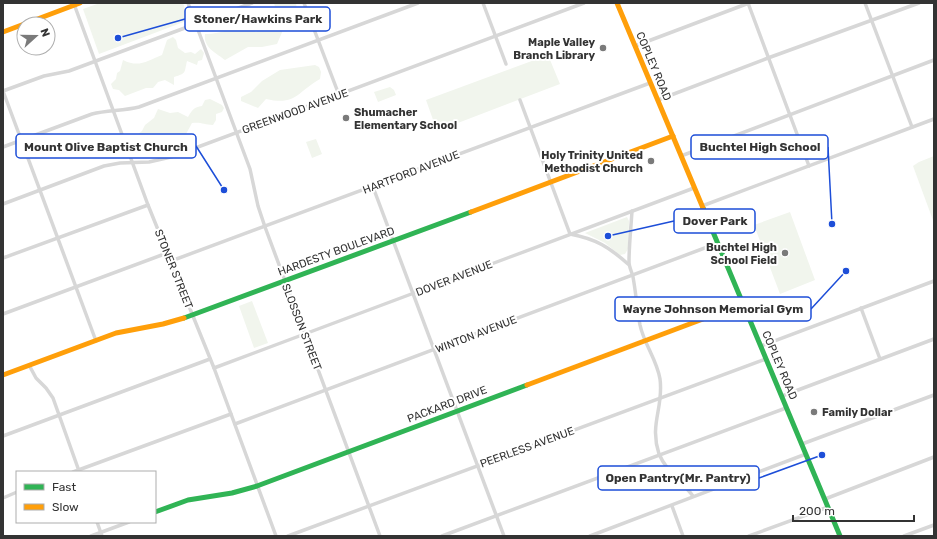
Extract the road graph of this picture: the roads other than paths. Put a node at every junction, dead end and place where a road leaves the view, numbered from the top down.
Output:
1 (80, 3) edge
2 (188, 3) edge
3 (252, 3) edge
4 (304, 3) edge
5 (418, 3) edge
6 (483, 3) edge
7 (584, 3) edge
8 (617, 3) edge
9 (749, 3) edge
10 (865, 3) edge
11 (919, 3) edge
12 (74, 4) edge
13 (872, 21) junction
14 (196, 24) junction
15 (3, 32) edge
16 (496, 36) junction
17 (318, 40) junction
18 (635, 46) junction
19 (768, 58) junction
20 (934, 60) edge
21 (96, 61) junction
22 (506, 64) dead end
23 (893, 76) junction
24 (216, 78) junction
25 (650, 83) junction
26 (3, 91) edge
27 (339, 95) junction
28 (520, 100) dead end
29 (658, 100) junction
30 (114, 111) junction
31 (789, 115) junction
32 (934, 119) edge
33 (530, 127) junction
34 (912, 127) junction
35 (236, 132) junction
36 (673, 136) junction
37 (21, 141) junction
38 (3, 148) edge
39 (681, 156) junction
40 (133, 163) junction
41 (809, 166) junction
42 (550, 182) junction
43 (373, 186) junction
44 (694, 188) junction
45 (40, 190) junction
46 (3, 204) edge
47 (148, 205) junction
48 (702, 206) junction
49 (632, 211) junction
50 (265, 227) junction
51 (570, 234) junction
52 (57, 238) junction
53 (393, 241) junction
54 (718, 243) junction
55 (167, 253) junction
56 (3, 258) edge
57 (171, 261) junction
58 (628, 264) junction
59 (632, 275) junction
60 (285, 281) junction
61 (934, 281) edge
62 (76, 287) junction
63 (413, 294) junction
64 (743, 304) junction
65 (861, 308) junction
66 (3, 314) edge
67 (193, 316) junction
68 (305, 334) junction
69 (934, 339) edge
70 (96, 340) junction
71 (645, 340) junction
72 (761, 346) junction
73 (434, 350) junction
74 (210, 359) junction
75 (766, 359) junction
76 (880, 359) junction
77 (29, 365) junction
78 (214, 368) junction
79 (3, 375) edge
80 (326, 390) junction
81 (934, 395) edge
82 (782, 396) junction
83 (660, 398) junction
84 (786, 408) junction
85 (457, 411) junction
86 (231, 414) junction
87 (59, 415) junction
88 (235, 424) junction
89 (3, 436) edge
90 (802, 444) junction
91 (349, 451) junction
92 (806, 454) junction
93 (660, 455) junction
94 (934, 457) edge
95 (478, 466) junction
96 (79, 471) edge
97 (257, 486) junction
98 (16, 492) edge
99 (693, 496) junction
100 (3, 498) edge
101 (825, 499) junction
102 (369, 506) junction
103 (672, 506) junction
104 (828, 507) junction
105 (156, 512) edge
106 (497, 516) junction
107 (97, 523) edge
108 (127, 523) edge
109 (934, 525) edge
110 (102, 534) edge
111 (91, 536) edge
112 (274, 536) edge
113 (288, 536) edge
114 (380, 536) edge
115 (442, 536) edge
116 (504, 536) edge
117 (590, 536) edge
118 (683, 536) edge
119 (750, 536) edge
120 (840, 536) edge
121 (904, 536) edge

1 - 12 street
2 - 14 street, SLOSSON STREET
3 - 14 street
4 - 17 street
5 - 17 street
6 - 16 street
7 - 16 street, GREENWOOD AVENUE
8 - 18 street, COPLEY ROAD
9 - 18 street
9 - 19 street
10 - 13 street
11 - 13 street
12 - 15 street
12 - 21 street, STONER STREET
13 - 19 street
13 - 23 street
14 - 21 street
14 - 24 street, SLOSSON STREET
16 - 22 street
16 - 27 street, GREENWOOD AVENUE
17 - 24 street
17 - 27 street
18 - 25 street, COPLEY ROAD
19 - 29 street
19 - 31 street
20 - 23 street
21 - 26 street
21 - 30 street, STONER STREET
23 - 31 street
23 - 34 street
24 - 30 street
24 - 35 street, SLOSSON STREET
25 - 29 street, COPLEY ROAD
25 - 33 street, HARTFORD AVENUE
26 - 37 street
27 - 35 street, GREENWOOD AVENUE
28 - 33 street
29 - 36 street, COPLEY ROAD
30 - 37 street
30 - 40 street, STONER STREET
31 - 39 street
31 - 41 street
32 - 34 street
33 - 42 street
33 - 43 street, HARTFORD AVENUE
34 - 41 street
35 - 40 street, GREENWOOD AVENUE
35 - 50 street, SLOSSON STREET
36 - 39 street, COPLEY ROAD
36 - 42 street, HARDESTY BOULEVARD
37 - 38 street
37 - 45 street
39 - 44 street, COPLEY ROAD
40 - 45 street, GREENWOOD AVENUE
40 - 47 street, STONER STREET
41 - 48 street
42 - 51 street
42 - 53 street, HARDESTY BOULEVARD
43 - 50 street, HARTFORD AVENUE
43 - 53 street
44 - 48 street, COPLEY ROAD
44 - 49 street, DOVER AVENUE
45 - 46 street, GREENWOOD AVENUE
45 - 52 street
47 - 52 street
47 - 55 street, STONER STREET
48 - 54 street, COPLEY ROAD
49 - 51 street, DOVER AVENUE
49 - 58 street
50 - 57 street, HARTFORD AVENUE
50 - 60 street, SLOSSON STREET
51 - 58 street
51 - 63 street, DOVER AVENUE
52 - 56 street
52 - 62 street
53 - 60 street, HARDESTY BOULEVARD
53 - 63 street
54 - 59 street, WINTON AVENUE
54 - 64 street, COPLEY ROAD
55 - 57 street, STONER STREET
55 - 62 street
57 - 67 street, STONER STREET
58 - 59 street
59 - 71 street
59 - 73 street, WINTON AVENUE
60 - 67 street, HARDESTY BOULEVARD
60 - 68 street, SLOSSON STREET
61 - 65 street
62 - 66 street
62 - 70 street
63 - 68 street, DOVER AVENUE
63 - 73 street
64 - 71 street, PACKARD DRIVE
64 - 72 street, COPLEY ROAD
65 - 72 street
65 - 76 street
67 - 70 street, HARDESTY BOULEVARD
67 - 74 street, STONER STREET
68 - 78 street, DOVER AVENUE
68 - 80 street, SLOSSON STREET
69 - 76 street
70 - 77 street, HARDESTY BOULEVARD
71 - 83 street
71 - 85 street, PACKARD DRIVE
72 - 75 street, COPLEY ROAD
73 - 80 street, WINTON AVENUE
73 - 85 street
74 - 78 street, STONER STREET
74 - 87 street
75 - 82 street, COPLEY ROAD
75 - 83 street, PEERLESS AVENUE
76 - 82 street
77 - 79 street, HARDESTY BOULEVARD
77 - 87 street
78 - 86 street, STONER STREET
80 - 88 street, WINTON AVENUE
80 - 91 street, SLOSSON STREET
81 - 90 street
82 - 84 street, COPLEY ROAD
83 - 93 street
83 - 95 street, PEERLESS AVENUE
84 - 90 street, COPLEY ROAD
84 - 93 street
85 - 91 street, PACKARD DRIVE
85 - 95 street
86 - 88 street, STONER STREET
86 - 96 street
87 - 89 street
87 - 96 street
88 - 97 street, STONER STREET
90 - 92 street, COPLEY ROAD
91 - 97 street, PACKARD DRIVE
91 - 102 street, SLOSSON STREET
92 - 99 street
92 - 101 street, COPLEY ROAD
93 - 99 street
93 - 106 street
94 - 101 street
95 - 102 street, PEERLESS AVENUE
95 - 106 street
97 - 105 street, PACKARD DRIVE
97 - 112 street, STONER STREET
98 - 100 street
99 - 103 street
101 - 104 street, COPLEY ROAD
102 - 113 street, PEERLESS AVENUE
102 - 114 street, SLOSSON STREET
103 - 117 street
103 - 118 street
104 - 119 street
104 - 120 street, COPLEY ROAD
106 - 115 street
106 - 116 street
107 - 110 street
108 - 110 street
109 - 121 street
110 - 111 street

